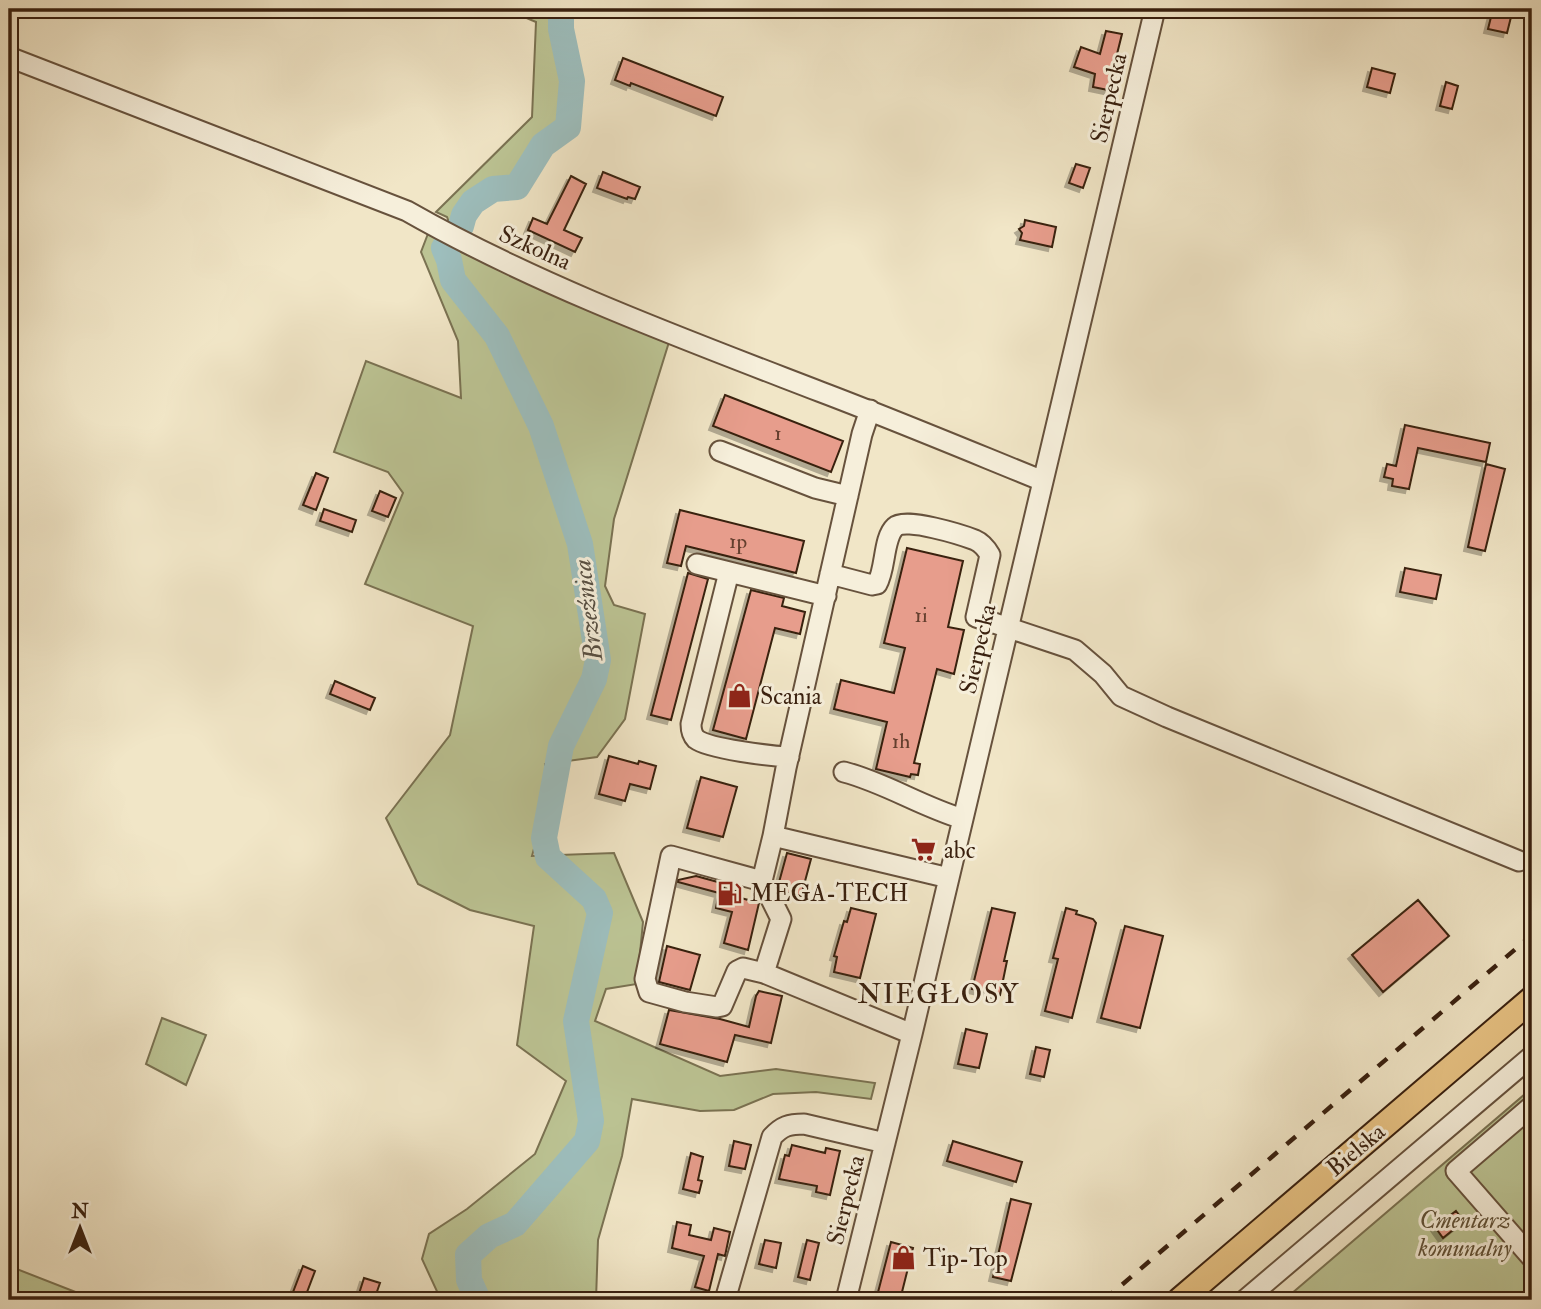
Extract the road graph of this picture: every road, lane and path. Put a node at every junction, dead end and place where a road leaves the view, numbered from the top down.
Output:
1 (1155, 9) edge
2 (9, 57) edge
3 (870, 411) junction
4 (720, 451) dead end
5 (1043, 481) junction
6 (848, 496) junction
7 (697, 564) dead end
8 (729, 572) junction
9 (830, 574) junction
10 (825, 596) junction
11 (1008, 627) junction
12 (789, 757) junction
13 (844, 772) dead end
14 (963, 819) junction
15 (773, 836) junction
16 (1518, 861) dead end
17 (949, 878) junction
18 (762, 881) junction
19 (764, 973) junction
20 (1532, 999) edge
21 (912, 1034) junction
22 (1532, 1056) edge
23 (1532, 1105) edge
24 (885, 1143) junction
25 (1532, 1258) edge
26 (1192, 1296) edge
27 (726, 1300) edge
28 (846, 1300) edge
29 (1245, 1300) edge

1 - 5 street, Sierpecka
2 - 3 street, Szkolna
3 - 5 street, Szkolna
3 - 6 street
4 - 6 street
5 - 11 street, Sierpecka
6 - 9 street
7 - 8 street
8 - 10 street
8 - 12 street
9 - 10 street
9 - 11 street
10 - 12 street
11 - 14 street, Sierpecka
11 - 16 street
12 - 15 street
13 - 14 street
14 - 17 street, Sierpecka
15 - 17 street
15 - 18 street
17 - 21 street, Sierpecka
18 - 19 street
18 - 19 street
19 - 21 street
20 - 26 main road, Bielska
21 - 24 street, Sierpecka
22 - 29 street
23 - 25 street
24 - 27 street
24 - 28 street, Sierpecka

